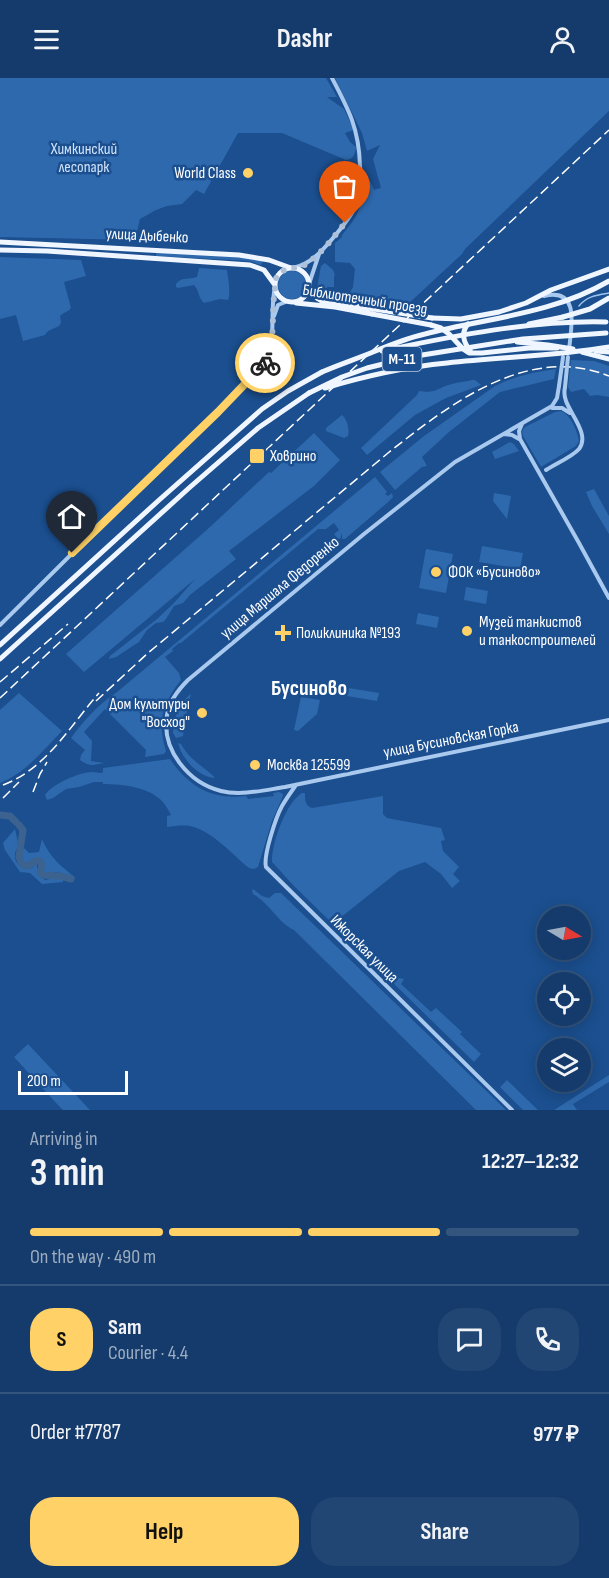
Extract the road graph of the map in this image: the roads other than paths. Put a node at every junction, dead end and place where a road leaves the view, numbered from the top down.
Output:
1 (332, 78) edge
2 (0, 242) edge
3 (0, 250) edge
4 (320, 253) junction
5 (292, 268) junction
6 (609, 269) edge
7 (609, 281) edge
8 (309, 285) junction
9 (275, 286) junction
10 (539, 297) junction
11 (609, 298) edge
12 (290, 302) junction
13 (373, 312) junction
14 (487, 315) junction
15 (431, 321) junction
16 (607, 322) edge
17 (272, 323) junction
18 (510, 328) junction
19 (608, 334) edge
20 (500, 342) junction
21 (555, 348) junction
22 (569, 349) junction
23 (608, 350) edge
24 (371, 353) junction
25 (477, 354) junction
26 (609, 359) edge
27 (562, 387) junction
28 (309, 393) junction
29 (548, 409) junction
30 (573, 416) junction
31 (523, 423) junction
32 (504, 434) junction
33 (520, 439) junction
34 (536, 468) junction
35 (546, 470) junction
36 (545, 483) junction
37 (609, 598) edge
38 (0, 625) edge
39 (0, 645) edge
40 (0, 659) edge
41 (609, 720) edge
42 (297, 784) junction
43 (512, 1110) edge

1 - 4 street
2 - 5 main road, улица Дыбенко
3 - 9 main road, улица Дыбенко
4 - 5 street
4 - 8 street
5 - 8 main road
5 - 9 main road
6 - 10 main road, Библиотечный проезд
7 - 24 main road, bridge
8 - 12 main road
8 - 13 main road, Библиотечный проезд
9 - 12 main road
9 - 17 street
10 - 14 main road, Библиотечный проезд
10 - 22 street
11 - 18 main road, bridge
12 - 13 main road, Библиотечный проезд
12 - 17 street
13 - 15 main road, Библиотечный проезд, bridge
14 - 15 main road, Библиотечный проезд
14 - 25 main road
15 - 25 main road, Библиотечный проезд
16 - 18 main road, bridge
17 - 38 street
18 - 24 main road, М-11, bridge
19 - 20 main road, bridge
20 - 26 main road, bridge
20 - 28 main road, М-11, bridge
21 - 22 main road
21 - 25 main road
21 - 27 street, bridge
22 - 23 main road
22 - 27 street, bridge
23 - 28 main road, bridge
24 - 39 main road, М-11, bridge
27 - 29 street
27 - 30 street
28 - 40 main road, М-11
29 - 30 street
29 - 31 street, улица Маршала Федоренко
30 - 35 street
31 - 32 street, улица Маршала Федоренко
31 - 33 street
32 - 33 street
32 - 42 street, улица Маршала Федоренко
33 - 34 street
34 - 35 street
34 - 36 street
35 - 36 street
36 - 37 street
41 - 42 street, улица Бусиновская Горка
42 - 43 street, Ижорская улица

